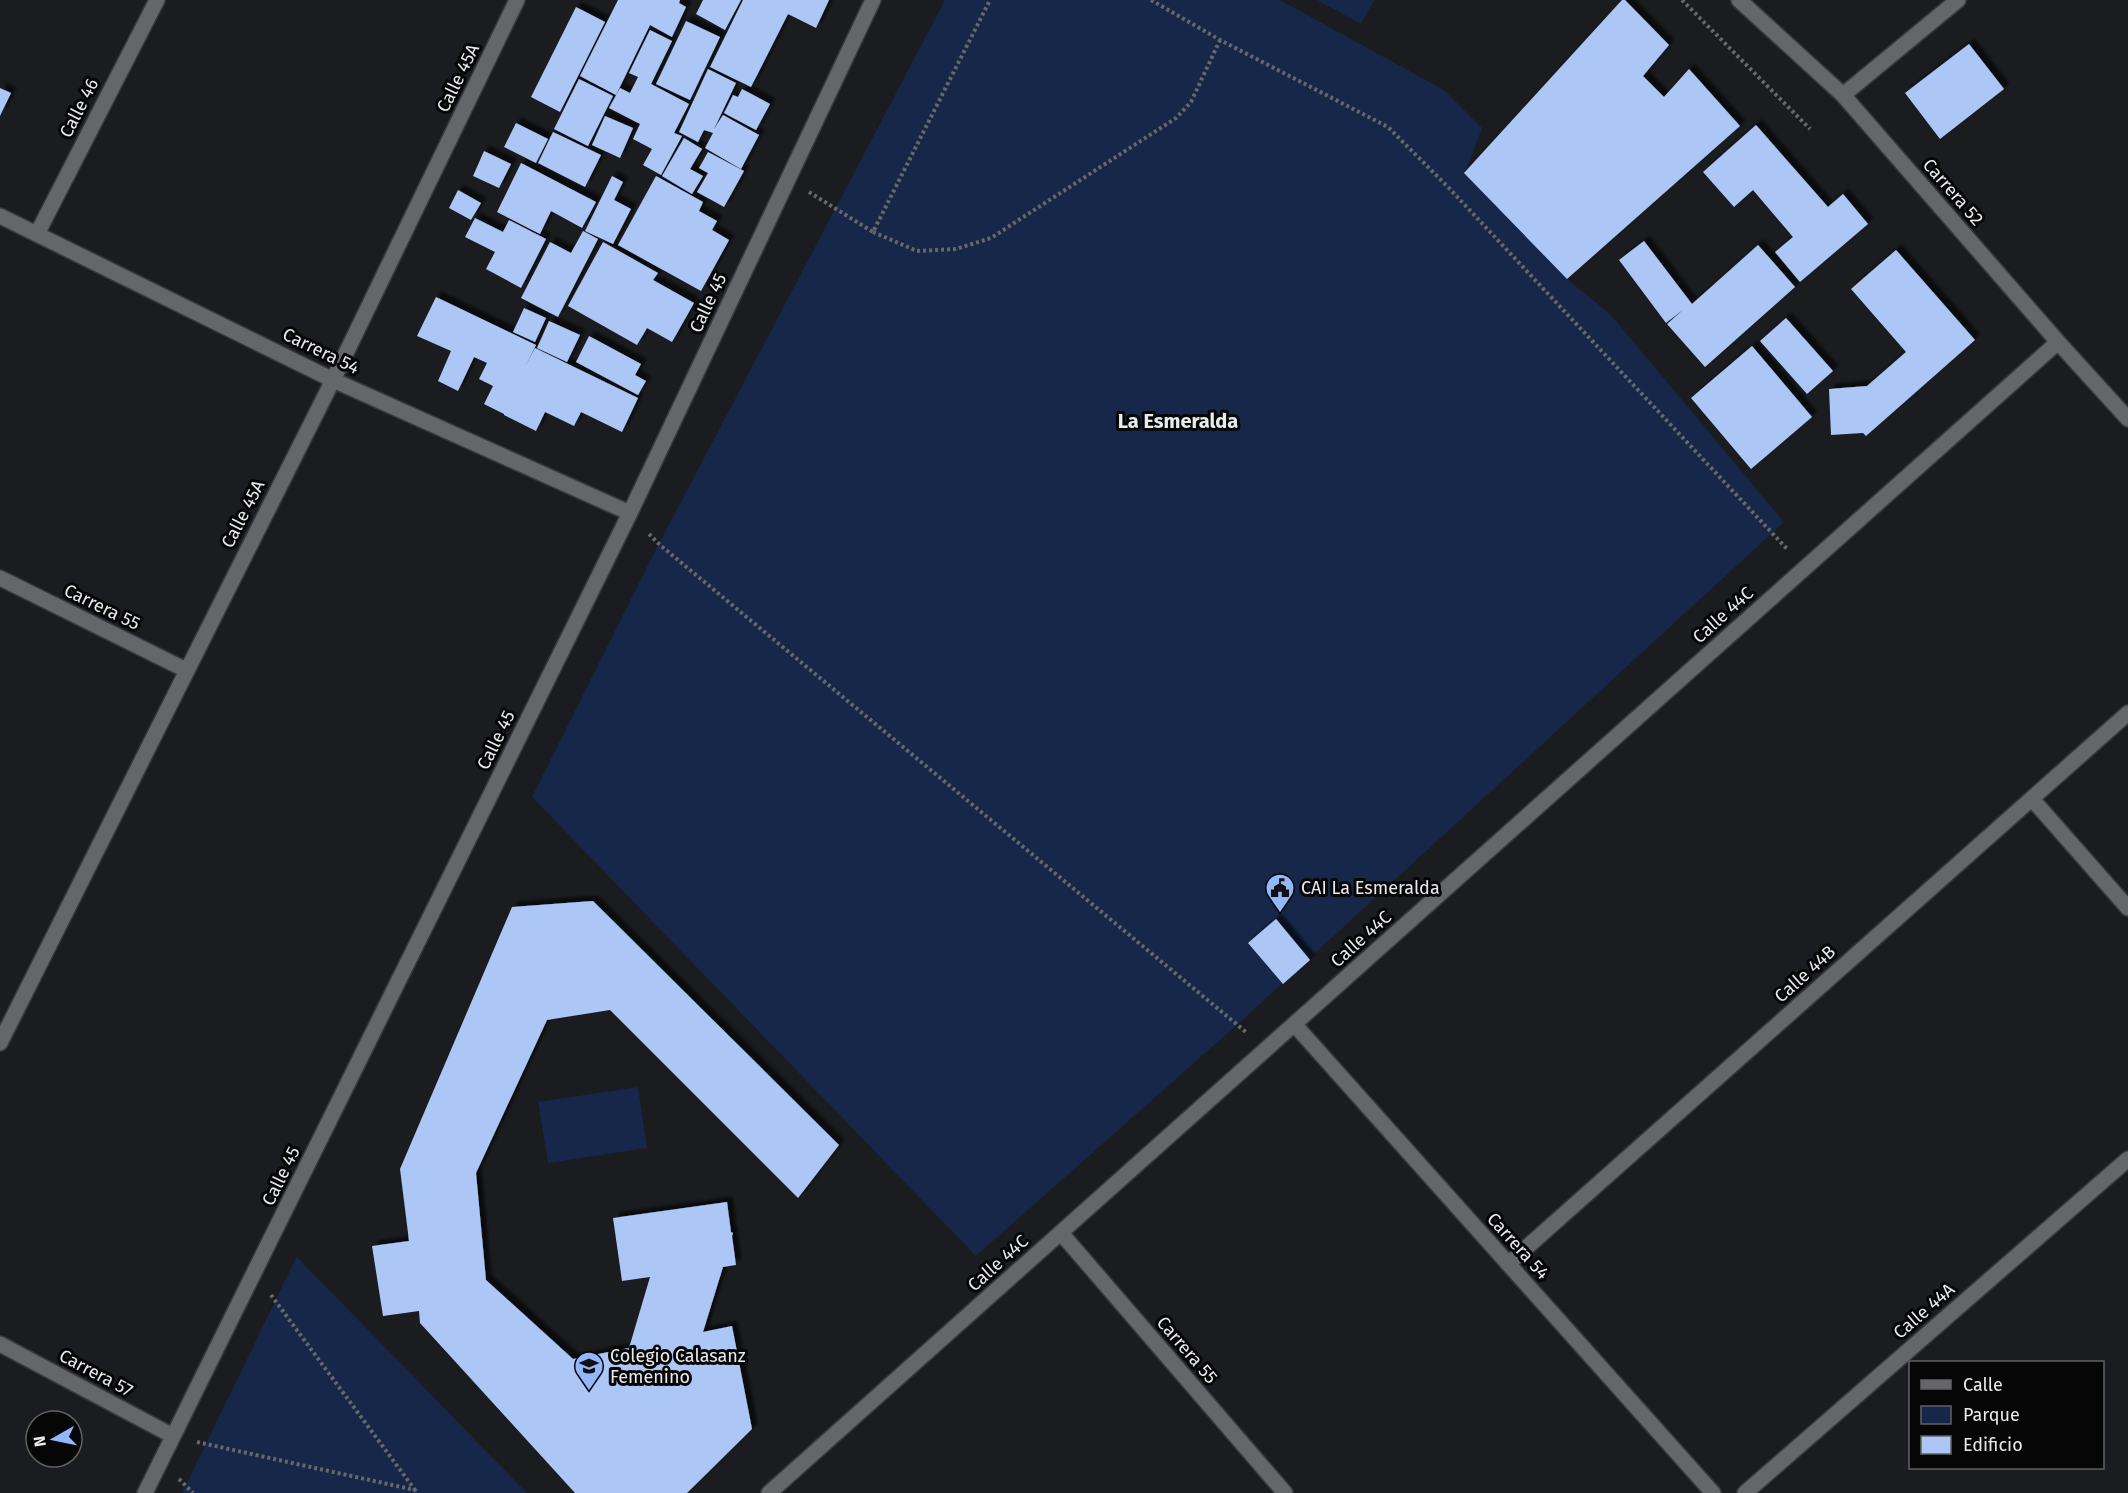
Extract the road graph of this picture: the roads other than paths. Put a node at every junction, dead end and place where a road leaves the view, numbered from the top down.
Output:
1 (157, 0) edge
2 (517, 0) edge
3 (873, 0) edge
4 (1739, 0) edge
5 (1958, 0) edge
6 (1843, 95) junction
7 (0, 216) edge
8 (37, 234) junction
9 (2058, 342) junction
10 (333, 380) junction
11 (2128, 419) edge
12 (630, 513) junction
13 (0, 578) edge
14 (186, 670) junction
15 (2128, 713) edge
16 (2032, 799) junction
17 (2128, 908) edge
18 (1294, 1024) junction
19 (0, 1043) edge
20 (2128, 1159) edge
21 (1060, 1233) junction
22 (1508, 1264) junction
23 (0, 1344) edge
24 (173, 1436) junction
25 (1278, 1491) edge
26 (145, 1493) edge
27 (770, 1493) edge
28 (1713, 1493) edge
29 (1745, 1493) edge

1 - 8 street, Calle 46
2 - 10 street, Calle 45A
3 - 12 street, Calle 45
4 - 6 street, Carrera 52
5 - 6 street
6 - 9 street, Carrera 52
7 - 8 street, Carrera 54
8 - 10 street, Carrera 54
9 - 11 street, Carrera 52
9 - 18 street, Calle 44C
10 - 12 street, Carrera 54
10 - 14 street, Calle 45A
12 - 24 street, Calle 45
13 - 14 street, Carrera 55
14 - 19 street, Calle 45A
15 - 16 street, Calle 44B
16 - 17 street
16 - 22 street, Calle 44B
18 - 21 street, Calle 44C
18 - 22 street, Carrera 54
20 - 29 street, Calle 44A
21 - 25 street, Carrera 55
21 - 27 street, Calle 44C
22 - 28 street, Carrera 54
23 - 24 street, Carrera 57
24 - 26 street, Calle 45

